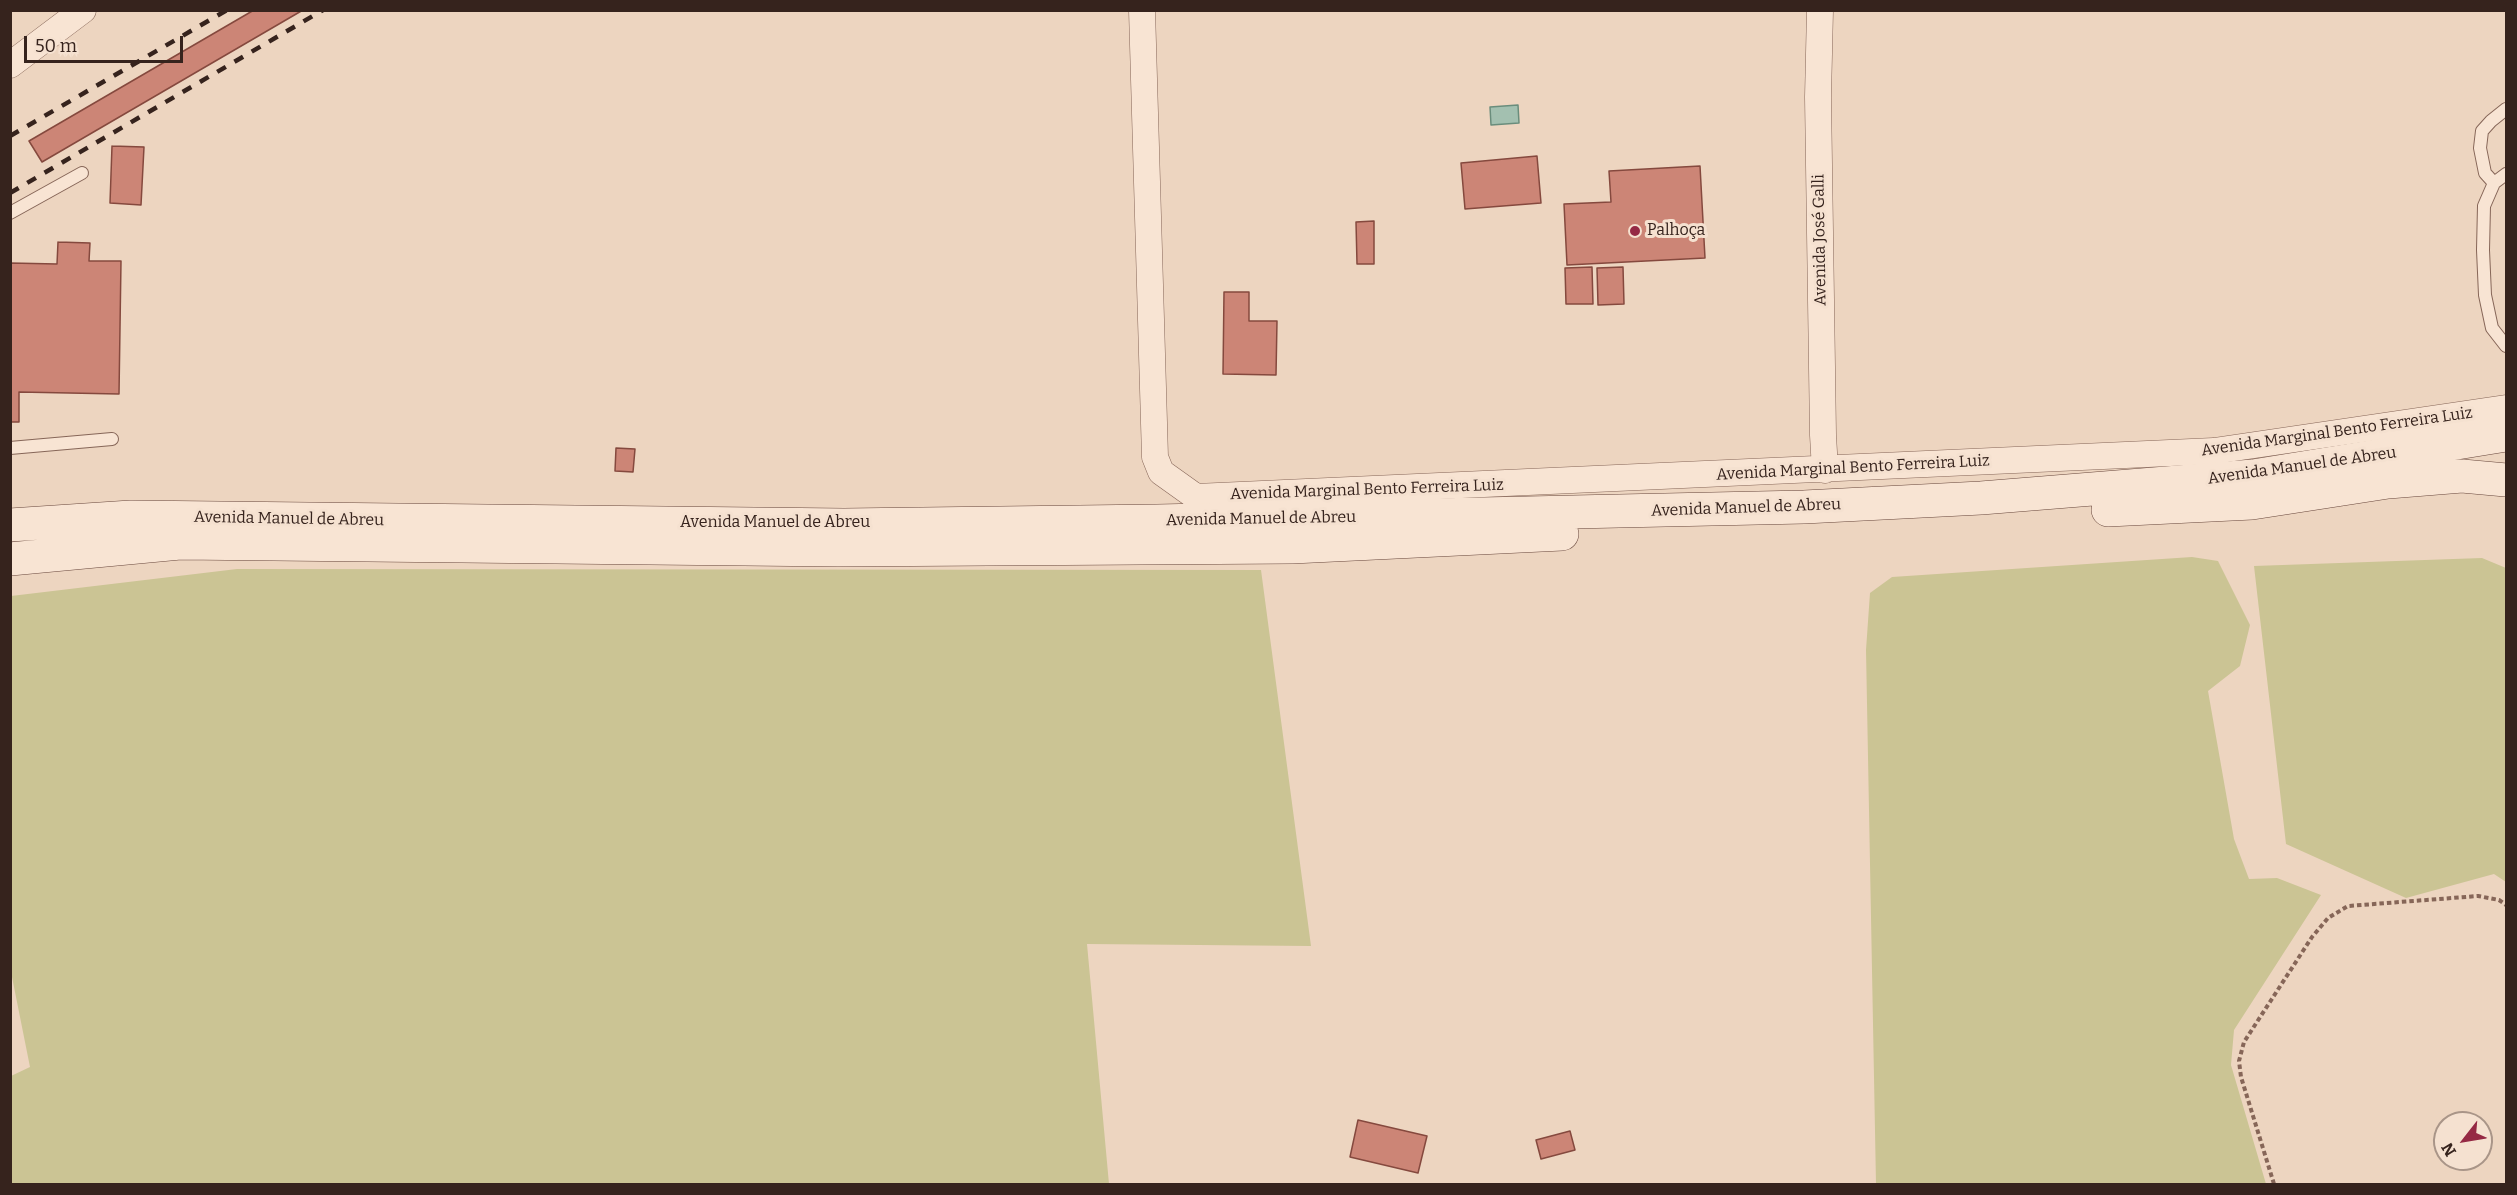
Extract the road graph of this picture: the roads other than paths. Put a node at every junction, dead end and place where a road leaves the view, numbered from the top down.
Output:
1 (82, 10) edge
2 (1142, 10) edge
3 (1820, 10) edge
4 (10, 65) edge
5 (2506, 109) edge
6 (82, 173) dead end
7 (2506, 174) edge
8 (2494, 183) junction
9 (10, 213) edge
10 (2506, 346) edge
11 (2506, 408) edge
12 (2506, 435) edge
13 (112, 439) dead end
14 (10, 448) edge
15 (1826, 470) junction
16 (2506, 480) edge
17 (10, 525) edge
18 (10, 559) edge

1 - 4 street
2 - 15 street, Avenida Marginal Bento Ferreira Luiz
3 - 15 street, Avenida José Galli
5 - 8 lane
6 - 9 lane
7 - 8 lane
8 - 10 lane
11 - 15 street, Avenida Marginal Bento Ferreira Luiz
12 - 17 main road, Avenida Manuel de Abreu
13 - 14 lane
16 - 18 main road, Avenida Manuel de Abreu

